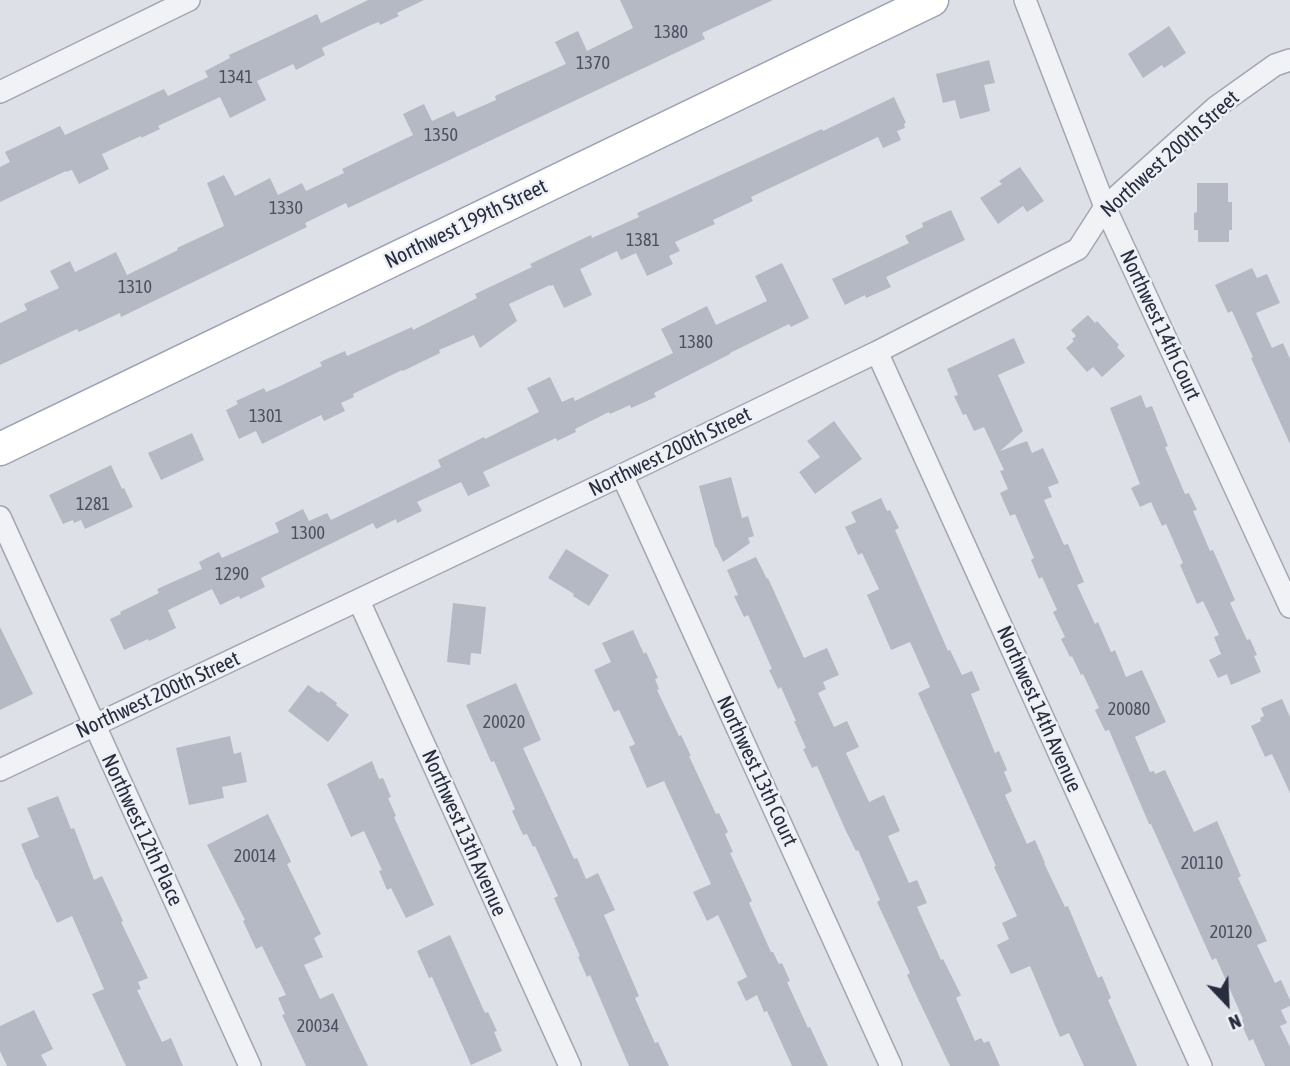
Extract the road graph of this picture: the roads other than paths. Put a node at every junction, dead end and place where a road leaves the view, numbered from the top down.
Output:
1 (189, 0) edge
2 (932, 0) edge
3 (1025, 0) edge
4 (1290, 60) edge
5 (0, 92) edge
6 (1105, 206) junction
7 (877, 352) junction
8 (0, 449) edge
9 (622, 475) junction
10 (0, 517) edge
11 (359, 601) junction
12 (1290, 607) edge
13 (94, 725) junction
14 (0, 771) edge
15 (250, 1066) edge
16 (570, 1066) edge
17 (891, 1066) edge
18 (1201, 1066) edge

1 - 5 street
2 - 8 main road, Northwest 199th Street
3 - 6 street, Northwest 14th Court
4 - 6 street, Northwest 200th Street
6 - 7 street, Northwest 200th Street
6 - 12 street, Northwest 14th Court
7 - 9 street, Northwest 200th Street
7 - 18 street, Northwest 14th Avenue
9 - 11 street, Northwest 200th Street
9 - 17 street, Northwest 13th Court
10 - 13 street, Northwest 12th Place
11 - 13 street, Northwest 200th Street
11 - 16 street, Northwest 13th Avenue
13 - 14 street, Northwest 200th Street
13 - 15 street, Northwest 12th Place

